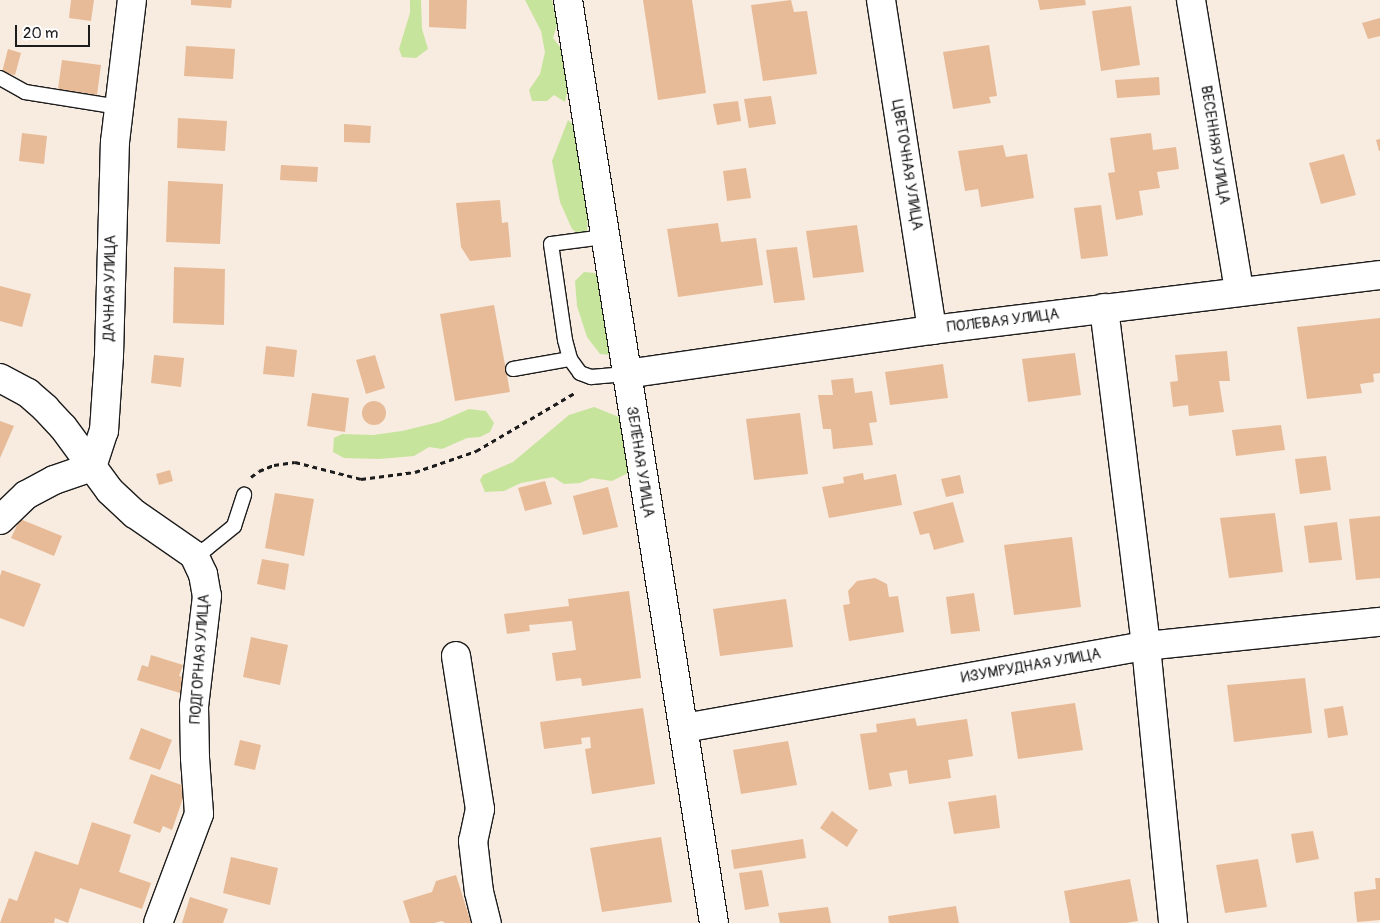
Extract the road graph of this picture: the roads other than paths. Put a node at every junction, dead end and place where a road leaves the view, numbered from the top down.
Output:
1 (132, 0) edge
2 (568, 0) edge
3 (882, 0) edge
4 (1191, 0) edge
5 (0, 78) edge
6 (119, 107) junction
7 (604, 237) junction
8 (1380, 275) edge
9 (1239, 291) junction
10 (1104, 308) junction
11 (932, 330) junction
12 (570, 359) junction
13 (513, 369) dead end
14 (626, 374) junction
15 (0, 378) edge
16 (92, 467) junction
17 (244, 495) road end
18 (0, 520) edge
19 (194, 555) junction
20 (1380, 622) edge
21 (1146, 646) junction
22 (456, 656) dead end
23 (684, 728) junction
24 (158, 923) edge
25 (487, 923) edge
26 (714, 923) edge
27 (1173, 923) edge

1 - 6 street, ДАЧНАЯ УЛИЦА
2 - 7 street, ЗЕЛЁНАЯ УЛИЦА
3 - 11 street, ЦВЕТОЧНАЯ УЛИЦА
4 - 9 street, ВЕСЕННЯЯ УЛИЦА
5 - 6 lane
6 - 16 street, ДАЧНАЯ УЛИЦА
7 - 12 lane
7 - 14 street, ЗЕЛЁНАЯ УЛИЦА
8 - 9 street, ПОЛЕВАЯ УЛИЦА
9 - 10 street, ПОЛЕВАЯ УЛИЦА
10 - 11 street, ПОЛЕВАЯ УЛИЦА
10 - 21 street
11 - 14 street, ПОЛЕВАЯ УЛИЦА
12 - 13 lane
12 - 14 lane
14 - 23 street, ЗЕЛЁНАЯ УЛИЦА
15 - 16 street
16 - 18 street
16 - 19 street
17 - 19 lane
19 - 24 street, ПОДГОРНАЯ УЛИЦА
20 - 21 street, ИЗУМРУДНАЯ УЛИЦА
21 - 23 street, ИЗУМРУДНАЯ УЛИЦА
21 - 27 street
22 - 25 street
23 - 26 street, ЗЕЛЁНАЯ УЛИЦА

